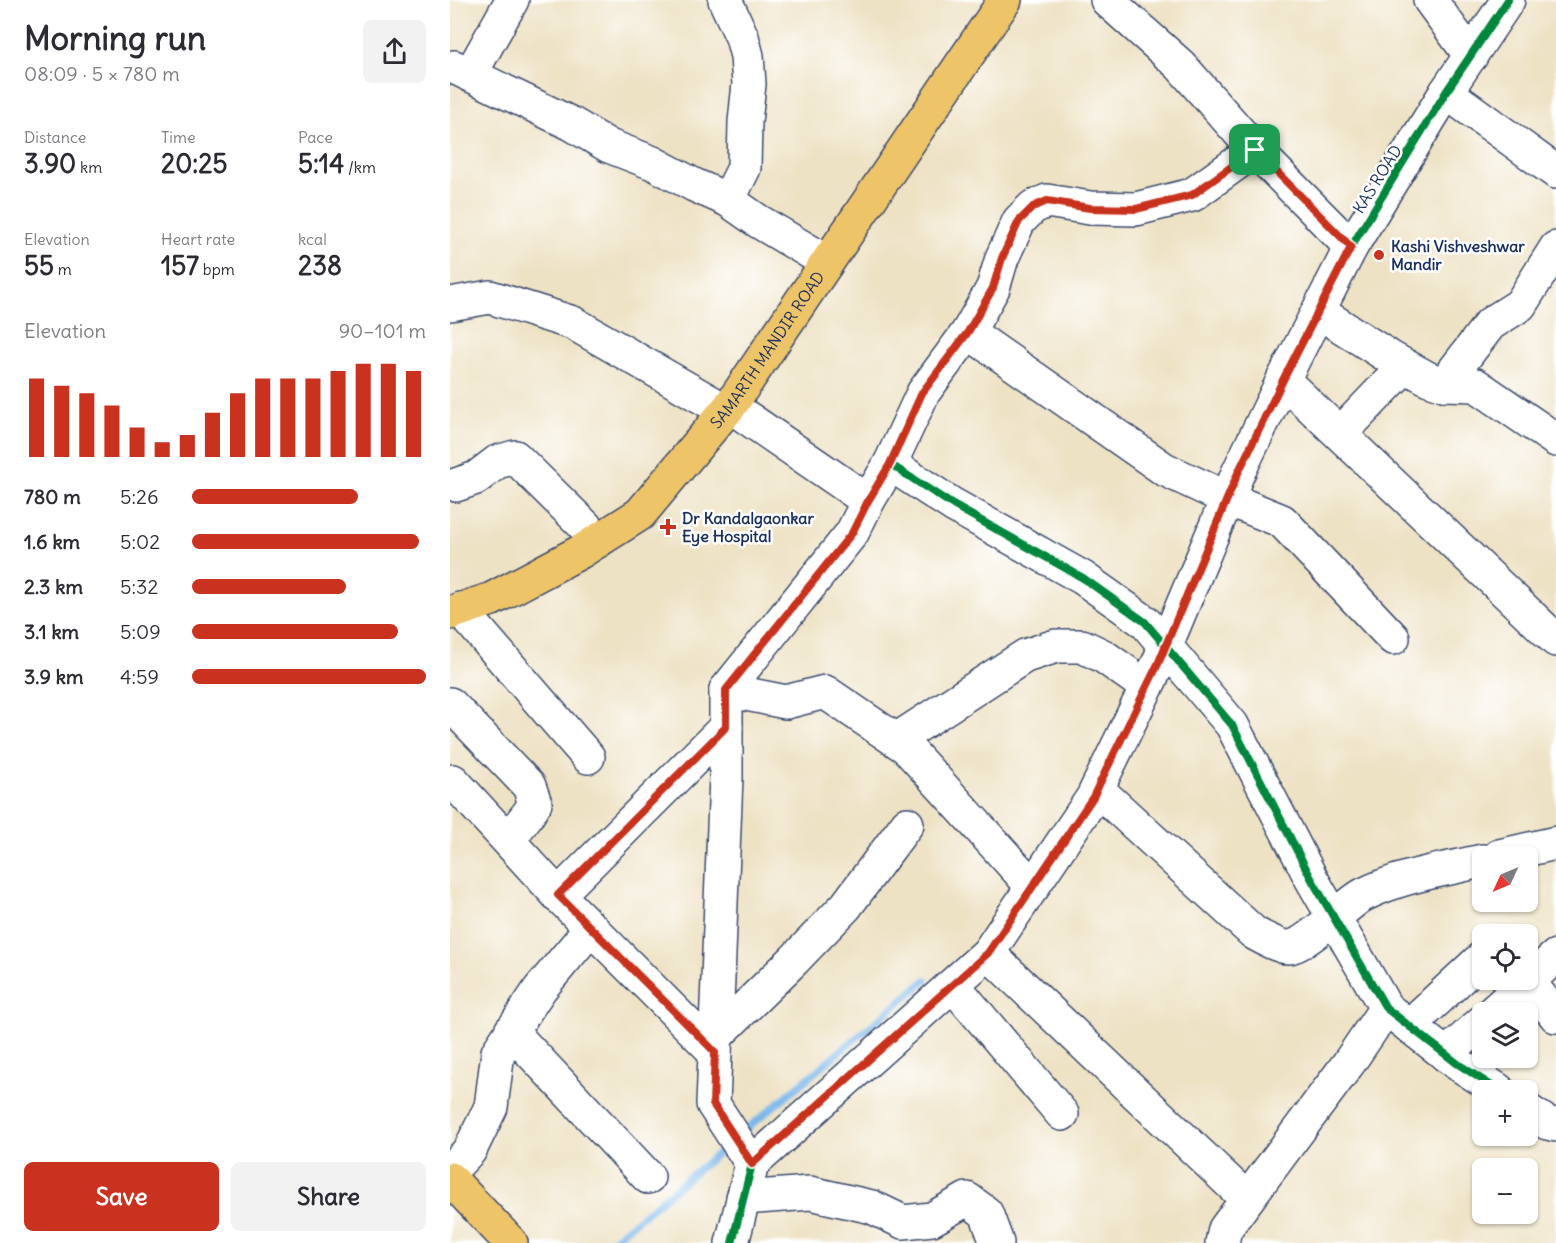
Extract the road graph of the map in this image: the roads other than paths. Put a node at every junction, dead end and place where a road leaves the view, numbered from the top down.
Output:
1 (512, 0) edge
2 (725, 0) edge
3 (1005, 0) edge
4 (1107, 0) edge
5 (1430, 0) edge
6 (1508, 0) edge
7 (1471, 56) junction
8 (456, 70) edge
9 (1446, 92) junction
10 (1255, 150) junction
11 (1556, 172) edge
12 (728, 200) junction
13 (1351, 247) junction
14 (1556, 248) edge
15 (827, 262) junction
16 (450, 304) edge
17 (1319, 312) junction
18 (968, 332) junction
19 (1405, 366) junction
20 (1283, 380) junction
21 (1444, 384) junction
22 (728, 408) junction
23 (1340, 434) junction
24 (1556, 440) edge
25 (890, 464) junction
26 (456, 485) dead end
27 (1228, 499) junction
28 (868, 501) junction
29 (599, 540) junction
30 (455, 611) edge
31 (1393, 638) dead end
32 (1556, 640) edge
33 (1166, 646) junction
34 (1147, 687) junction
35 (726, 690) junction
36 (450, 704) edge
37 (726, 727) junction
38 (896, 740) junction
39 (588, 757) dead end
40 (453, 781) dead end
41 (1097, 789) junction
42 (907, 824) dead end
43 (508, 840) junction
44 (1556, 843) edge
45 (1538, 847) edge
46 (1472, 863) edge
47 (1033, 887) junction
48 (558, 895) junction
49 (1334, 918) junction
50 (591, 928) junction
51 (988, 953) junction
52 (1556, 956) edge
53 (1472, 965) edge
54 (1538, 972) edge
55 (953, 985) junction
56 (1518, 990) edge
57 (1535, 990) edge
58 (1504, 1002) edge
59 (1556, 1016) edge
60 (1397, 1017) junction
61 (1472, 1031) edge
62 (511, 1032) junction
63 (715, 1044) junction
64 (1446, 1055) junction
65 (1483, 1080) edge
66 (1062, 1114) dead end
67 (1538, 1117) edge
68 (1556, 1125) edge
69 (752, 1164) junction
70 (450, 1171) edge
71 (648, 1177) dead end
72 (450, 1179) edge
73 (743, 1198) junction
74 (1247, 1199) junction
75 (511, 1243) edge
76 (732, 1243) edge
77 (997, 1243) edge
78 (1222, 1243) edge

1 - 8 street
2 - 12 street
3 - 15 main road, SAMARTH MANDIR ROAD
4 - 10 street
5 - 7 street
6 - 7 street, KAS ROAD
7 - 9 street, KAS ROAD
8 - 12 street
9 - 11 street
9 - 13 street, KAS ROAD
10 - 13 street
10 - 18 street
12 - 15 street
13 - 17 street, KAS ROAD
14 - 21 street
15 - 22 main road, SAMARTH MANDIR ROAD
16 - 22 street
17 - 19 street
17 - 20 street, KAS ROAD
18 - 25 street
18 - 27 street
19 - 21 street
19 - 23 street
20 - 23 street
20 - 27 street, KAS ROAD
21 - 24 street
22 - 28 street
22 - 29 main road, SAMARTH MANDIR ROAD
23 - 32 street
25 - 28 street
25 - 33 street
26 - 29 street
27 - 31 street
27 - 33 street, KAS ROAD
28 - 35 street
29 - 30 main road, SAMARTH MANDIR ROAD
30 - 39 street
33 - 34 street, KAS ROAD
33 - 49 street
34 - 38 street
34 - 41 street, KAS ROAD
35 - 37 street
35 - 38 street
36 - 43 street
37 - 48 street
37 - 63 street
38 - 47 street
40 - 43 street
41 - 47 street, KAS ROAD
41 - 49 street
42 - 63 street
43 - 48 street
44 - 45 street
46 - 49 street
47 - 51 street, KAS ROAD
48 - 50 street
49 - 60 street
50 - 62 street
50 - 63 street
51 - 55 street, KAS ROAD
51 - 74 street
52 - 54 street
53 - 60 street
55 - 66 street
55 - 69 street, KAS ROAD
56 - 58 street
57 - 59 street
60 - 64 street
60 - 74 street
61 - 64 street
62 - 70 street
62 - 71 street
63 - 69 street
64 - 65 street
67 - 68 street
69 - 73 street
72 - 75 main road
73 - 76 street
73 - 77 street
74 - 78 street

